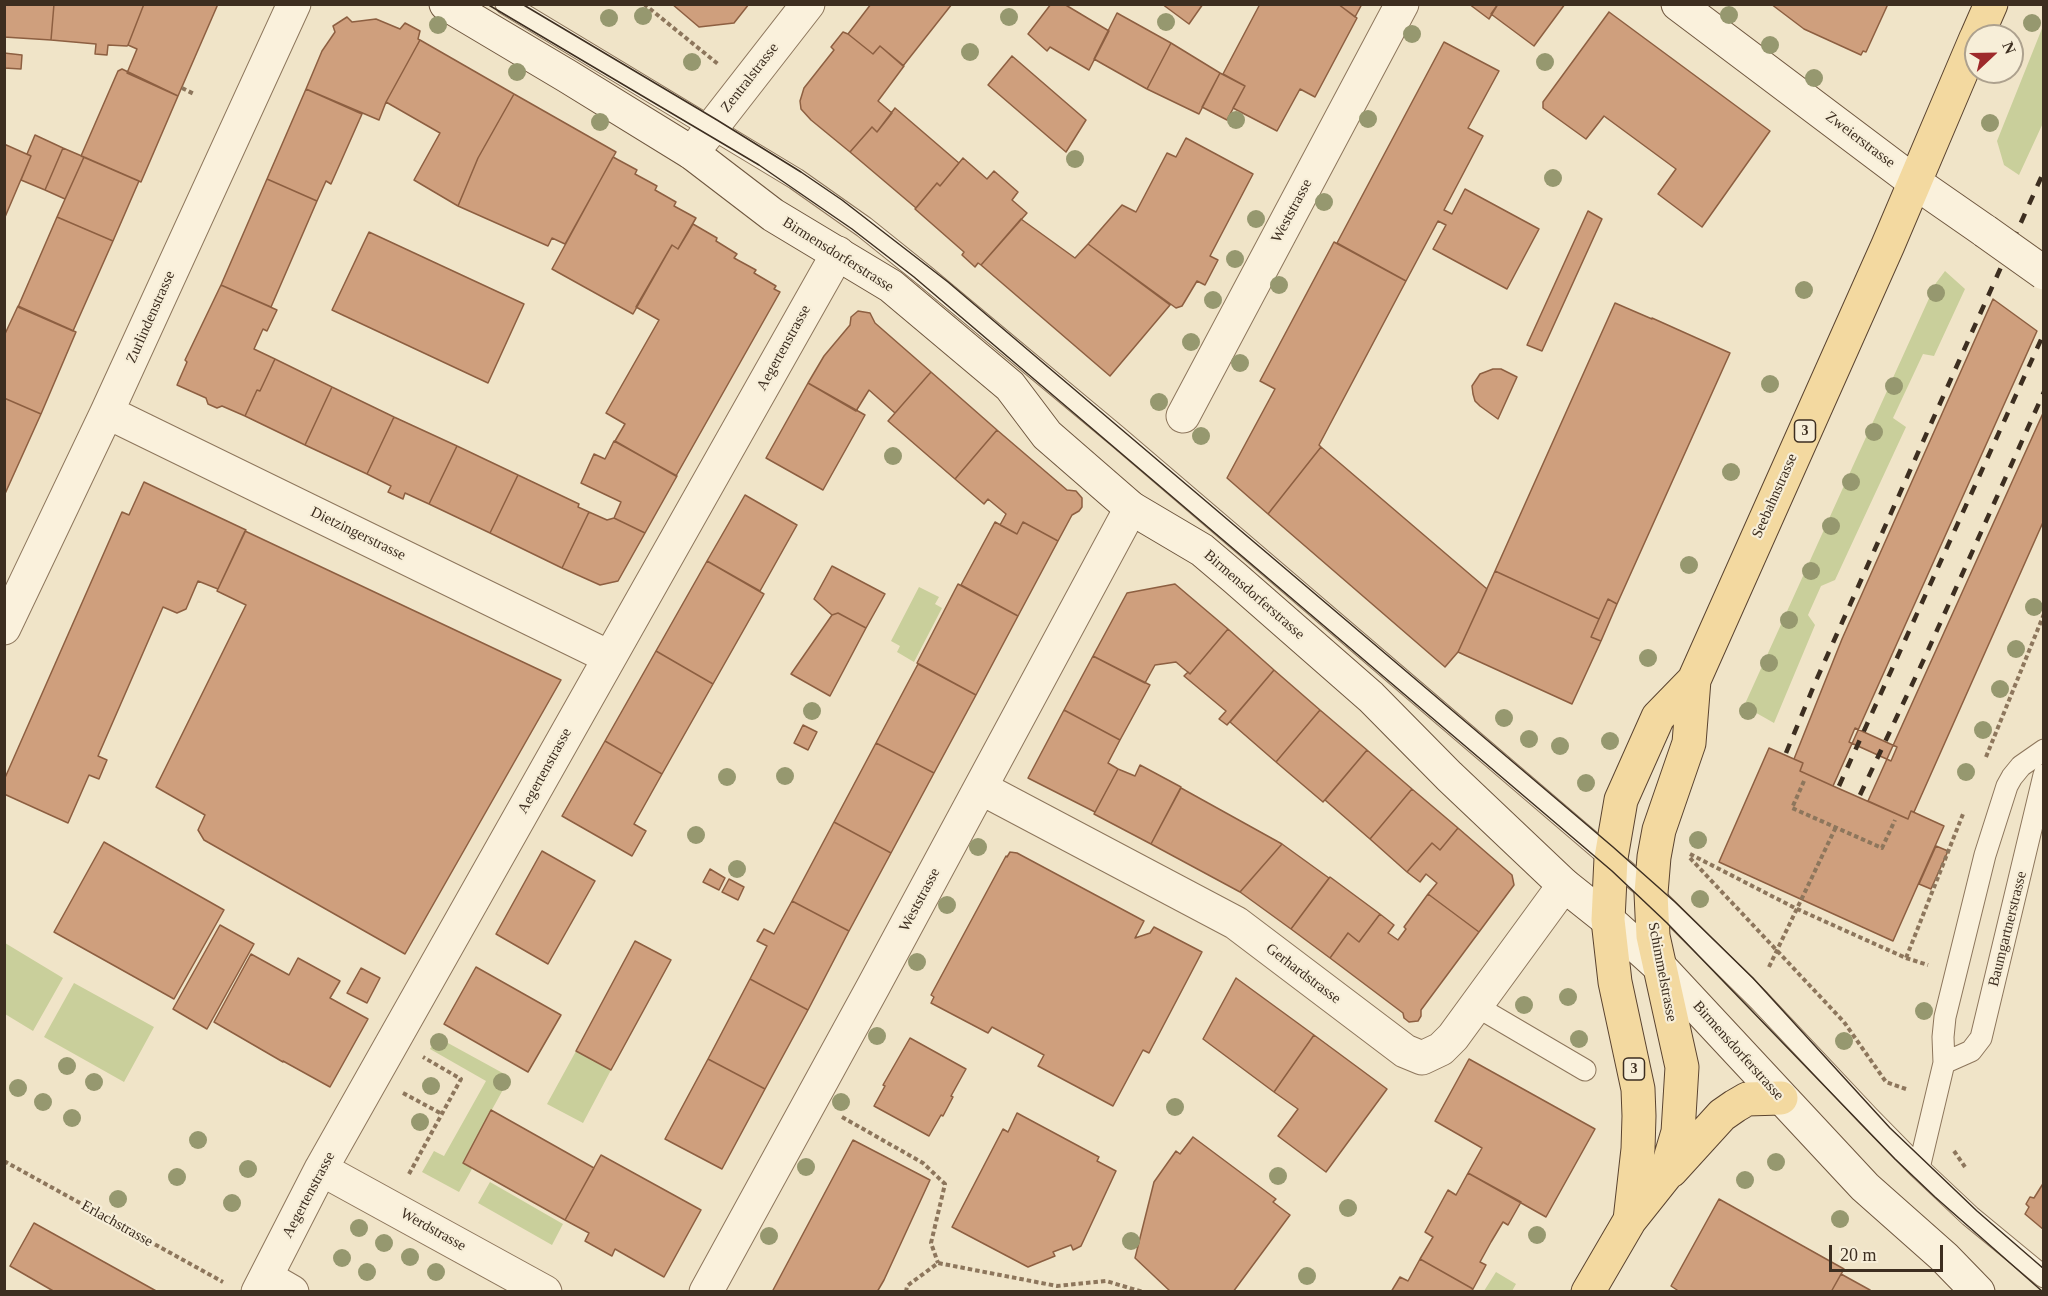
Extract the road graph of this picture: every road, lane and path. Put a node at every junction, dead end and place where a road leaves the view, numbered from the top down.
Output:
1 (294, 4) edge
2 (446, 4) edge
3 (506, 4) edge
4 (644, 4) edge
5 (808, 4) edge
6 (1402, 4) edge
7 (1678, 4) edge
8 (1991, 4) edge
9 (1982, 24) edge
10 (1964, 64) edge
11 (744, 85) junction
12 (182, 88) dead end
13 (194, 94) dead end
14 (712, 127) junction
15 (692, 153) junction
16 (1913, 181) junction
17 (838, 253) junction
18 (2043, 273) edge
19 (107, 412) junction
20 (1183, 417) dead end
21 (1131, 508) junction
22 (2043, 614) edge
23 (4, 628) edge
24 (609, 657) junction
25 (1694, 680) junction
26 (2043, 750) edge
27 (1982, 767) dead end
28 (2043, 776) edge
29 (1803, 781) dead end
30 (981, 788) junction
31 (1965, 810) dead end
32 (1895, 820) dead end
33 (1836, 827) junction
34 (1611, 858) junction
35 (1564, 885) junction
36 (1651, 893) junction
37 (1796, 908) junction
38 (1608, 920) junction
39 (1776, 951) junction
40 (1659, 966) junction
41 (1768, 969) dead end
42 (1476, 1006) junction
43 (420, 1056) dead end
44 (1944, 1063) junction
45 (1585, 1070) dead end
46 (400, 1091) dead end
47 (1781, 1098) junction
48 (442, 1114) junction
49 (842, 1117) dead end
50 (1932, 1117) junction
51 (4, 1161) edge
52 (1919, 1168) junction
53 (321, 1169) junction
54 (409, 1174) dead end
55 (1971, 1175) dead end
56 (1665, 1176) junction
57 (1630, 1220) junction
58 (938, 1263) junction
59 (2043, 1278) edge
60 (261, 1286) edge
61 (545, 1292) edge
62 (706, 1292) edge
63 (906, 1292) edge
64 (1143, 1292) edge
65 (1588, 1292) edge
66 (1978, 1292) edge

1 - 19 street, Zurlindenstrasse
2 - 15 street, Birmensdorferstrasse
3 - 14 lane, Birmensdorferstrasse
4 - 11 path
5 - 11 street, Zentralstrasse
6 - 20 street, Weststrasse
7 - 16 street, Zweierstrasse
8 - 9 main road, Seebahnstrasse / 3
10 - 16 main road, Seebahnstrasse / 3
11 - 14 street, Zentralstrasse
12 - 13 path
14 - 15 street, Zentralstrasse
14 - 34 lane, Birmensdorferstrasse
15 - 17 street, Birmensdorferstrasse
16 - 18 street, Zweierstrasse, bridge
16 - 25 main road, Seebahnstrasse / 3
17 - 21 street, Birmensdorferstrasse
17 - 24 street, Aegertenstrasse
19 - 23 street, Zurlindenstrasse
19 - 24 street, Dietzingerstrasse
21 - 30 street, Weststrasse
21 - 35 street, Birmensdorferstrasse
22 - 27 path
24 - 53 street, Aegertenstrasse
25 - 34 main road, Seebahnstrasse / 3
25 - 36 main road, Schimmelstrasse / 3
26 - 44 lane
28 - 44 lane, Baumgartnerstrasse
29 - 33 path
30 - 42 street, Gerhardstrasse
30 - 62 street, Weststrasse
31 - 37 path
32 - 33 path
33 - 37 path
34 - 36 lane, Birmensdorferstrasse
34 - 38 main road, Seebahnstrasse / 3
35 - 38 street, Birmensdorferstrasse
35 - 42 street, Gerhardstrasse
36 - 40 main road, Schimmelstrasse / 3
36 - 52 lane, Birmensdorferstrasse
37 - 39 path
37 - 39 path
38 - 40 street, Birmensdorferstrasse
38 - 57 main road, Schimmelstrasse / 3
39 - 41 path
39 - 50 path
40 - 47 street, Birmensdorferstrasse
40 - 56 main road, Schimmelstrasse / 3
42 - 45 lane
43 - 48 path
44 - 50 lane
46 - 48 path
47 - 56 main road
47 - 66 street, Birmensdorferstrasse
48 - 54 path
49 - 58 path
50 - 52 lane
50 - 55 path
51 - 60 path, Erlachstrasse
52 - 59 lane, Birmensdorferstrasse
53 - 60 street, Aegertenstrasse
53 - 61 street, Werdstrasse
56 - 57 main road, Schimmelstrasse
57 - 65 main road, Schimmelstrasse / 3
58 - 63 path
58 - 64 path

